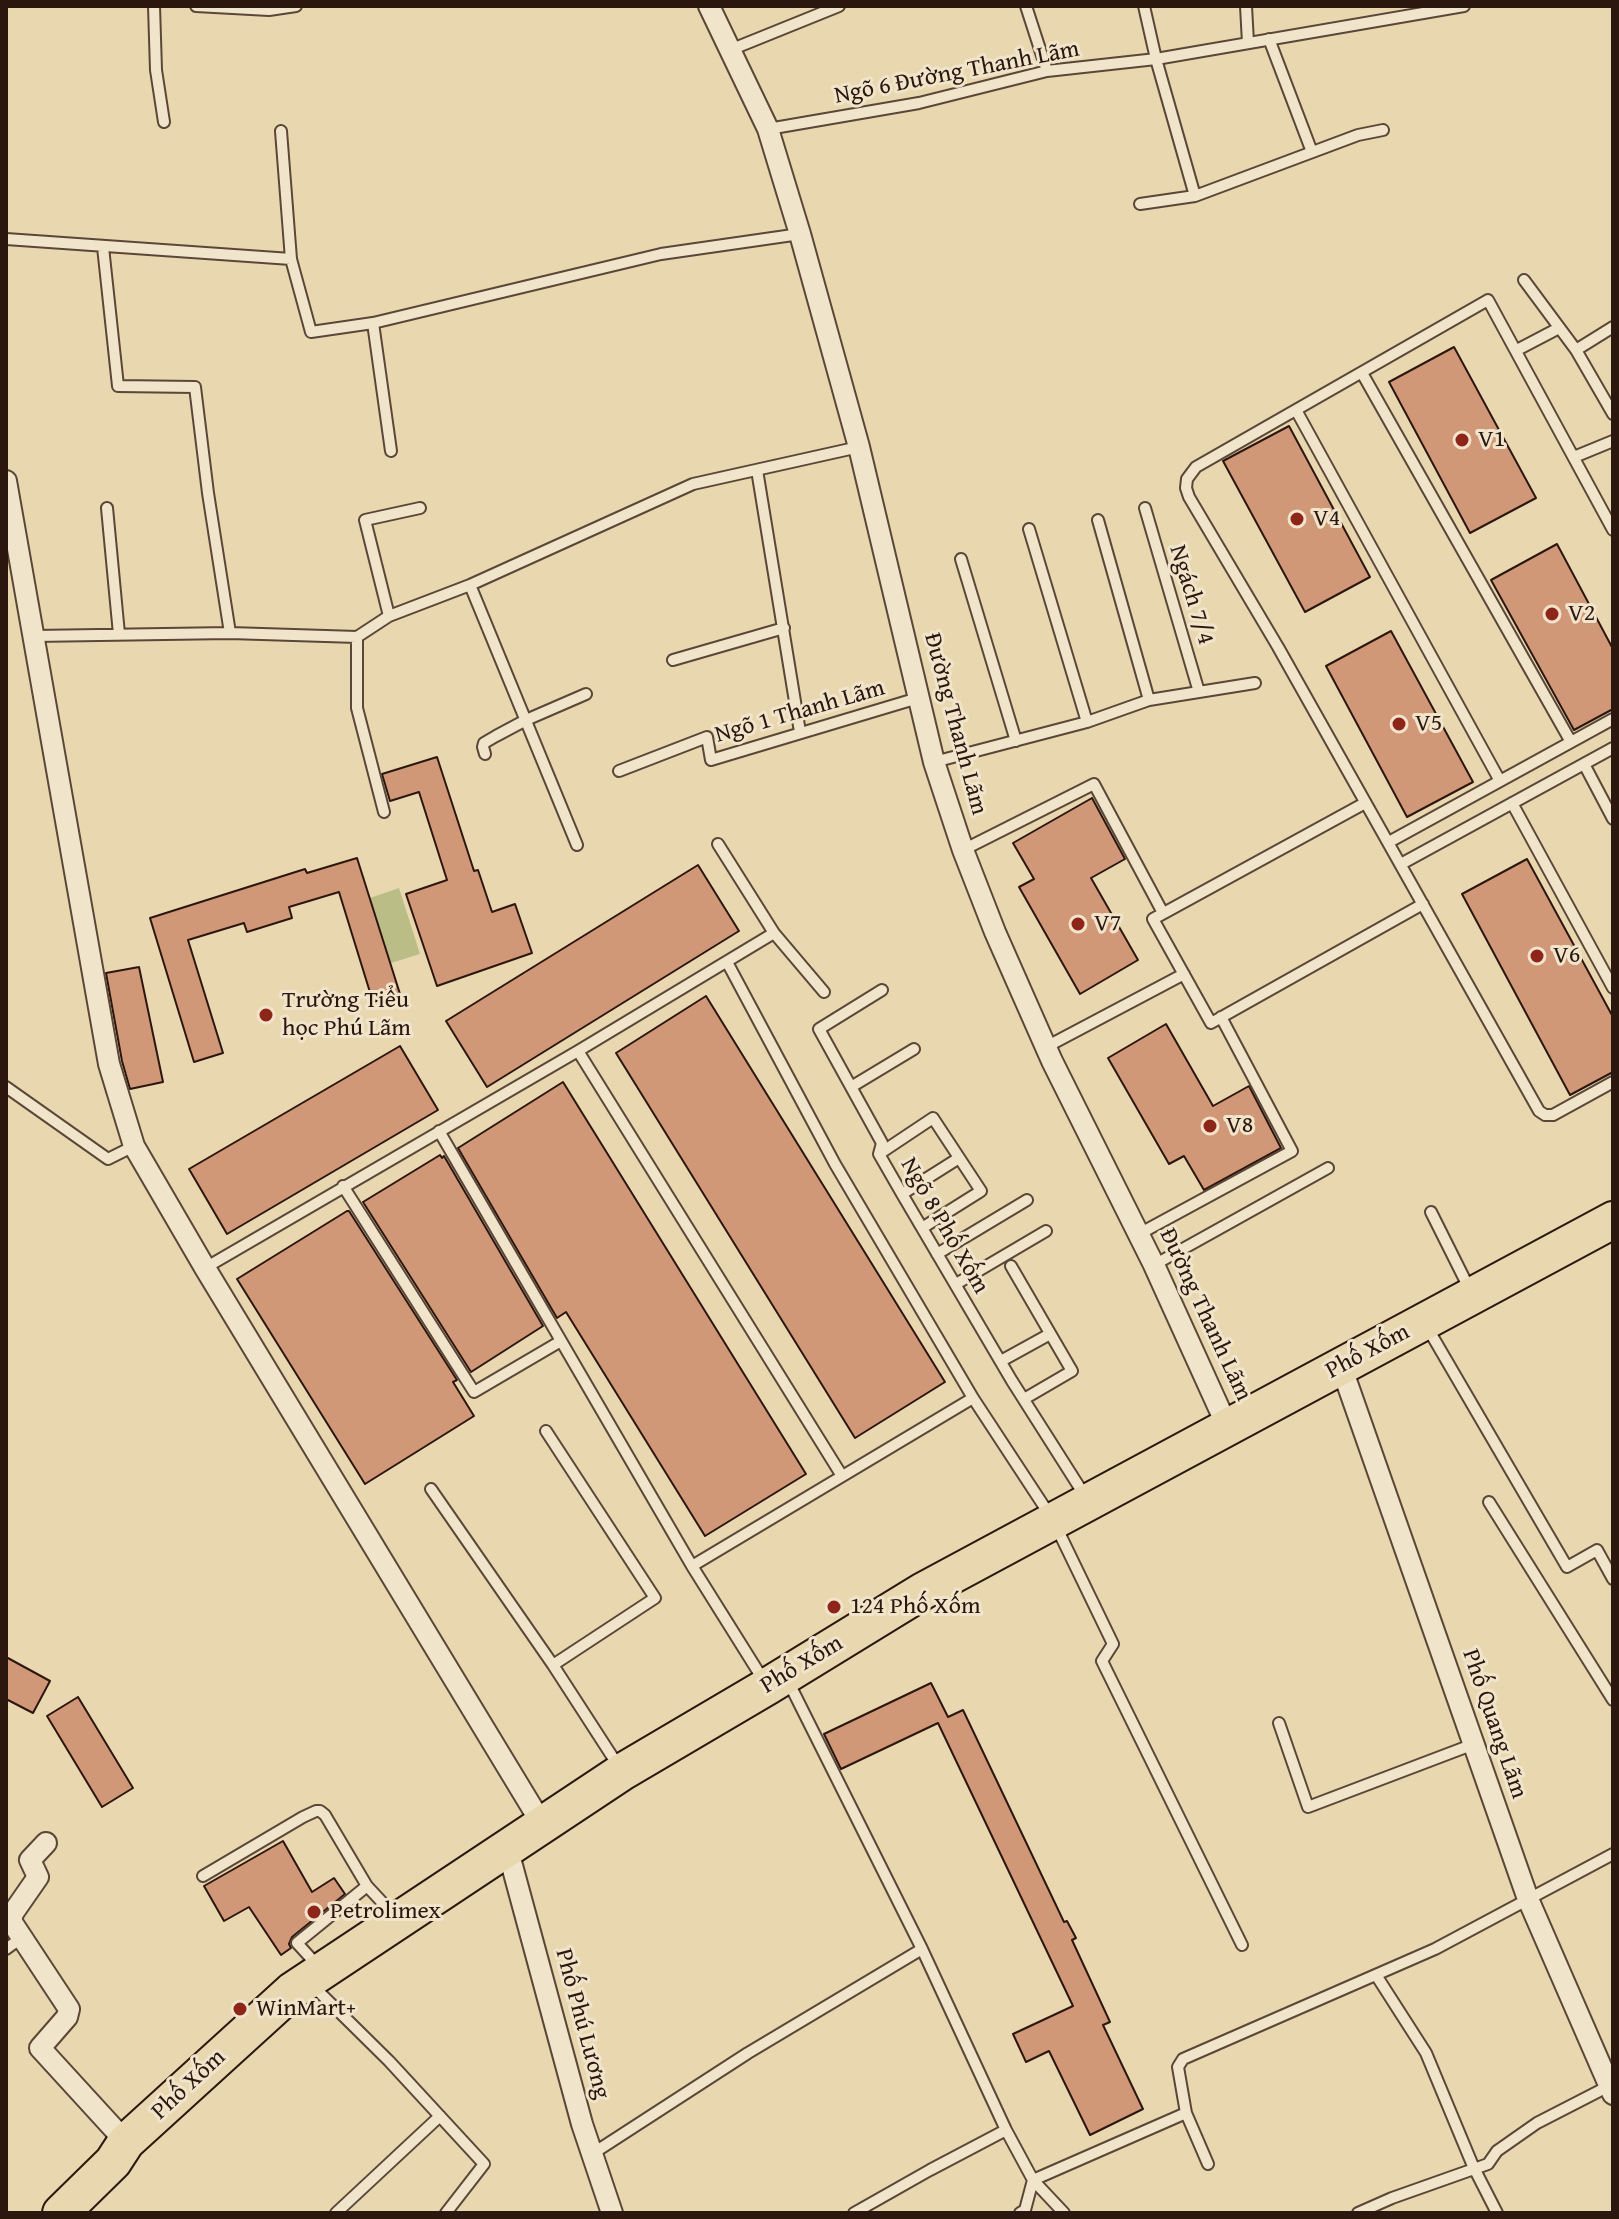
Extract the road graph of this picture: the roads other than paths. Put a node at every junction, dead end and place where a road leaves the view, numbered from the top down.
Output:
1 (154, 6) edge
2 (196, 6) edge
3 (296, 6) edge
4 (709, 6) edge
5 (839, 6) edge
6 (1026, 6) edge
7 (1144, 6) edge
8 (1246, 6) edge
9 (1464, 6) edge
10 (1269, 39) junction
11 (1248, 43) junction
12 (730, 50) junction
13 (1156, 59) junction
14 (1047, 71) junction
15 (164, 122) dead end
16 (768, 129) junction
17 (1383, 130) dead end
18 (281, 131) dead end
19 (1312, 152) junction
20 (1195, 196) junction
21 (1140, 204) dead end
22 (800, 234) junction
23 (6, 239) edge
24 (103, 247) junction
25 (291, 259) junction
26 (1524, 280) dead end
27 (373, 323) junction
28 (1613, 327) edge
29 (1559, 328) junction
30 (1517, 350) junction
31 (1576, 350) junction
32 (1362, 373) junction
33 (1296, 410) junction
34 (1613, 414) edge
35 (1613, 441) edge
36 (859, 447) junction
37 (391, 451) dead end
38 (1574, 457) junction
39 (757, 470) junction
40 (6, 481) edge
41 (107, 508) dead end
42 (420, 508) dead end
43 (1145, 508) dead end
44 (1098, 520) dead end
45 (1029, 529) dead end
46 (1613, 530) edge
47 (961, 559) dead end
48 (470, 585) junction
49 (389, 616) junction
50 (784, 628) junction
51 (230, 633) junction
52 (119, 634) junction
53 (34, 636) junction
54 (357, 637) junction
55 (673, 660) dead end
56 (1255, 683) dead end
57 (1199, 692) junction
58 (586, 694) dead end
59 (918, 698) junction
60 (1149, 700) junction
61 (1613, 719) edge
62 (526, 720) junction
63 (1087, 722) junction
64 (800, 732) junction
65 (1016, 741) junction
66 (1571, 742) junction
67 (1613, 748) edge
68 (485, 754) dead end
69 (934, 762) junction
70 (1584, 764) junction
71 (619, 771) dead end
72 (1500, 781) junction
73 (1365, 803) junction
74 (1512, 803) junction
75 (384, 812) dead end
76 (1613, 819) edge
77 (1389, 842) junction
78 (718, 844) dead end
79 (577, 845) dead end
80 (963, 850) junction
81 (1401, 864) junction
82 (1423, 904) junction
83 (1163, 913) junction
84 (774, 933) junction
85 (727, 962) junction
86 (1184, 974) junction
87 (1613, 988) edge
88 (882, 990) dead end
89 (824, 992) dead end
90 (1221, 1017) junction
91 (1046, 1047) junction
92 (914, 1049) dead end
93 (578, 1051) junction
94 (1613, 1082) edge
95 (6, 1087) edge
96 (851, 1087) junction
97 (439, 1131) junction
98 (139, 1143) junction
99 (879, 1154) junction
100 (959, 1158) junction
101 (1328, 1168) dead end
102 (343, 1186) junction
103 (902, 1194) junction
104 (1027, 1200) dead end
105 (1431, 1212) dead end
106 (1613, 1220) edge
107 (922, 1228) junction
108 (1046, 1231) dead end
109 (1139, 1234) junction
110 (937, 1254) junction
111 (1154, 1265) junction
112 (1011, 1266) dead end
113 (205, 1268) junction
114 (956, 1284) junction
115 (1473, 1295) junction
116 (1423, 1322) junction
117 (1050, 1334) junction
118 (561, 1341) junction
119 (1001, 1361) junction
120 (1341, 1366) junction
121 (973, 1398) junction
122 (1024, 1399) junction
123 (1228, 1428) junction
124 (546, 1431) dead end
125 (842, 1476) junction
126 (431, 1489) dead end
127 (1089, 1502) junction
128 (1489, 1502) dead end
129 (1053, 1520) junction
130 (692, 1566) junction
131 (1613, 1579) edge
132 (553, 1665) junction
133 (776, 1681) junction
134 (1613, 1700) edge
135 (1279, 1723) dead end
136 (1474, 1744) junction
137 (622, 1772) junction
138 (542, 1824) junction
139 (46, 1843) dead end
140 (507, 1847) junction
141 (1613, 1854) edge
142 (203, 1876) dead end
143 (367, 1886) junction
144 (1528, 1899) junction
145 (398, 1920) junction
146 (14, 1943) edge
147 (1242, 1945) dead end
148 (922, 1949) junction
149 (1376, 1975) junction
150 (315, 1976) junction
151 (1611, 2090) edge
152 (1186, 2113) junction
153 (440, 2116) junction
154 (1006, 2130) junction
155 (126, 2142) junction
156 (592, 2154) junction
157 (1208, 2164) dead end
158 (1475, 2170) junction
159 (1033, 2180) junction
160 (61, 2213) edge
161 (336, 2213) edge
162 (446, 2213) edge
163 (612, 2213) edge
164 (854, 2213) edge
165 (1020, 2213) edge
166 (1064, 2213) edge
167 (1358, 2213) edge
168 (1497, 2213) edge

1 - 15 lane
2 - 3 lane
4 - 12 street, Đường Thanh Lãm
5 - 12 lane
6 - 14 lane
7 - 13 lane
8 - 11 lane
9 - 10 lane, Ngõ 6 Đường Thanh Lãm
10 - 11 lane, Ngõ 6 Đường Thanh Lãm
10 - 19 lane
11 - 13 lane, Ngõ 6 Đường Thanh Lãm
12 - 16 street, Đường Thanh Lãm
13 - 14 lane, Ngõ 6 Đường Thanh Lãm
13 - 20 lane
14 - 16 lane, Ngõ 6 Đường Thanh Lãm
16 - 22 street, Đường Thanh Lãm
17 - 19 lane
18 - 25 lane
19 - 20 lane
20 - 21 lane
22 - 27 lane
22 - 36 street, Đường Thanh Lãm
23 - 24 lane
24 - 25 lane
24 - 51 lane
25 - 27 lane
26 - 29 lane
27 - 37 lane
28 - 31 lane
29 - 30 lane
29 - 31 lane
30 - 32 lane
30 - 38 lane
31 - 34 lane
32 - 33 lane
32 - 66 lane
33 - 72 lane
33 - 73 lane
35 - 38 lane
36 - 39 lane
36 - 59 street, Đường Thanh Lãm
38 - 46 lane
39 - 48 lane
39 - 50 lane
40 - 53 street
41 - 52 lane
42 - 49 lane
43 - 57 lane, Ngách 7/4
44 - 60 lane
45 - 63 lane
47 - 65 lane
48 - 49 lane
48 - 62 lane
49 - 54 lane
50 - 55 lane
50 - 64 lane
51 - 52 lane
51 - 54 lane
52 - 53 lane
53 - 98 street
54 - 75 lane
56 - 57 lane
57 - 60 lane
58 - 62 lane
59 - 64 lane, Ngõ 1 Thanh Lãm
59 - 69 street, Đường Thanh Lãm
60 - 63 lane
61 - 66 lane
62 - 68 lane
62 - 79 lane
63 - 65 lane
64 - 71 lane, Ngõ 1 Thanh Lãm
65 - 69 lane
66 - 72 lane
67 - 70 lane
69 - 80 street, Đường Thanh Lãm
70 - 74 lane
70 - 76 lane
72 - 77 lane
73 - 77 lane
73 - 83 lane
74 - 81 lane
74 - 87 lane
77 - 81 lane
78 - 84 lane
80 - 83 lane
80 - 91 street, Đường Thanh Lãm
81 - 82 lane
82 - 90 lane
82 - 94 lane
83 - 86 lane
84 - 85 lane
84 - 89 lane
85 - 93 lane
85 - 121 lane
86 - 90 lane
86 - 91 lane
88 - 96 lane, Ngõ 8 Phố Xốm
90 - 109 lane
91 - 109 street, Đường Thanh Lãm
92 - 96 lane
93 - 97 lane
93 - 125 lane
95 - 98 lane
96 - 99 lane, Ngõ 8 Phố Xốm
97 - 102 lane
97 - 118 lane
98 - 113 street
99 - 100 lane
99 - 103 lane, Ngõ 8 Phố Xốm
100 - 103 lane
100 - 107 lane
101 - 111 lane
102 - 113 lane
102 - 118 lane
103 - 107 lane, Ngõ 8 Phố Xốm
104 - 110 lane
105 - 115 lane
106 - 115 highway, Phố Xốm
107 - 110 lane, Ngõ 8 Phố Xốm
108 - 114 lane
109 - 111 street, Đường Thanh Lãm
110 - 114 lane, Ngõ 8 Phố Xốm
111 - 123 street, Đường Thanh Lãm
112 - 117 lane
113 - 138 street
114 - 119 lane, Ngõ 8 Phố Xốm
115 - 116 highway, Phố Xốm
116 - 120 highway, Phố Xốm
116 - 131 lane
117 - 119 lane
117 - 122 lane
118 - 130 lane
119 - 122 lane, Ngõ 8 Phố Xốm
120 - 123 highway, Phố Xốm
120 - 136 street, Phố Quang Lãm
121 - 125 lane
121 - 129 lane
122 - 127 lane, Ngõ 8 Phố Xốm
123 - 127 highway, Phố Xốm
124 - 132 lane
125 - 130 lane
126 - 132 lane
127 - 129 highway, Phố Xốm
128 - 134 lane
129 - 133 highway, Phố Xốm
129 - 147 lane
130 - 133 lane
132 - 137 lane
133 - 137 highway, Phố Xốm
133 - 148 lane
135 - 136 lane
136 - 144 street, Phố Quang Lãm
137 - 138 highway, Phố Xốm
138 - 140 highway, Phố Xốm
139 - 146 street
140 - 145 highway, Phố Xốm
140 - 156 street, Phố Phú Lương
141 - 144 lane
142 - 143 lane
143 - 145 lane
143 - 150 lane
144 - 149 lane
144 - 151 street, Phố Quang Lãm
145 - 150 highway, Phố Xốm
146 - 155 street
148 - 154 lane
148 - 156 lane
149 - 152 lane
149 - 158 lane
150 - 153 lane
150 - 155 highway, Phố Xốm
151 - 158 lane
152 - 157 lane
152 - 159 lane
153 - 161 lane
153 - 162 lane
154 - 159 lane
154 - 164 lane
155 - 160 highway, Phố Xốm
156 - 163 street, Phố Phú Lương
158 - 167 lane
158 - 168 lane
159 - 165 lane
159 - 166 lane

